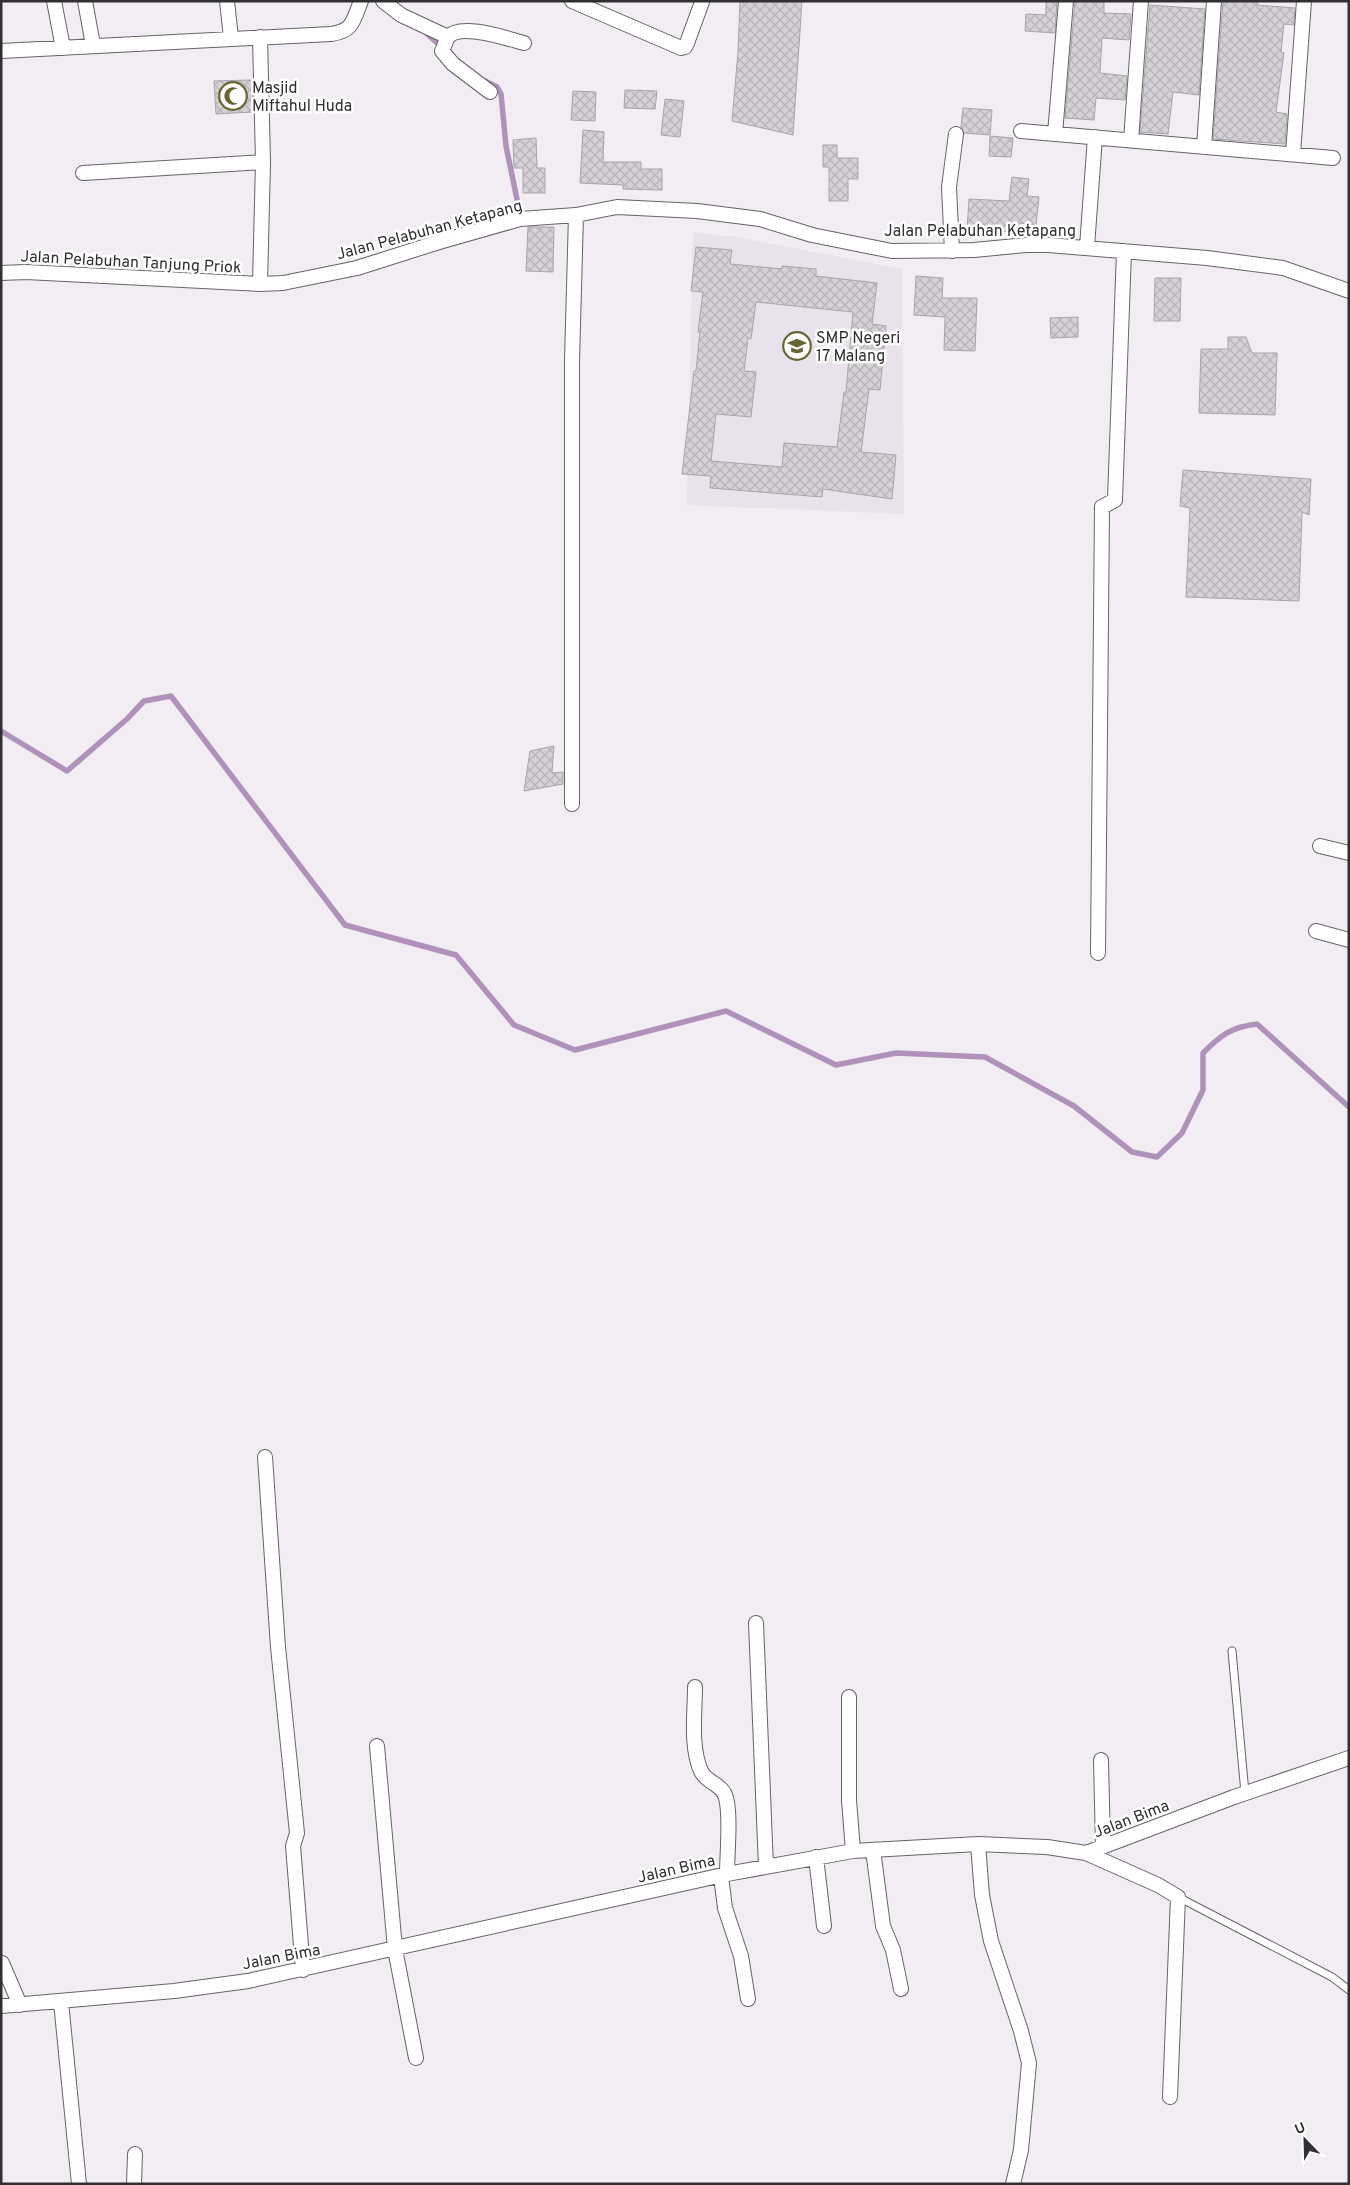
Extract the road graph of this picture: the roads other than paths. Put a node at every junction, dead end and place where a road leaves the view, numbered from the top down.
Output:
1 (54, 1) edge
2 (85, 1) edge
3 (227, 1) edge
4 (361, 1) edge
5 (383, 1) edge
6 (572, 1) edge
7 (1066, 1) edge
8 (1141, 1) edge
9 (1214, 1) edge
10 (1304, 1) edge
11 (702, 2) edge
12 (260, 37) junction
13 (232, 38) junction
14 (446, 43) junction
15 (524, 44) dead end
16 (93, 46) junction
17 (63, 48) junction
18 (1, 51) edge
19 (490, 92) dead end
20 (1021, 131) dead end
21 (956, 134) dead end
22 (1055, 134) junction
23 (1095, 137) junction
24 (1131, 140) junction
25 (1204, 146) junction
26 (1293, 154) junction
27 (1333, 158) dead end
28 (263, 162) junction
29 (83, 173) dead end
30 (576, 215) junction
31 (1087, 247) junction
32 (952, 251) junction
33 (1124, 251) junction
34 (1, 273) edge
35 (260, 284) junction
36 (1349, 291) edge
37 (572, 804) dead end
38 (1320, 846) dead end
39 (1349, 853) edge
40 (1316, 931) dead end
41 (1349, 940) edge
42 (1098, 953) dead end
43 (265, 1457) dead end
44 (756, 1623) dead end
45 (1232, 1651) dead end
46 (695, 1687) dead end
47 (849, 1697) dead end
48 (377, 1746) dead end
49 (1349, 1758) edge
50 (1101, 1760) dead end
51 (1245, 1793) junction
52 (978, 1844) junction
53 (1103, 1847) junction
54 (873, 1850) junction
55 (854, 1851) junction
56 (1086, 1853) junction
57 (816, 1858) junction
58 (766, 1867) junction
59 (724, 1875) junction
60 (1178, 1897) junction
61 (824, 1926) dead end
62 (395, 1949) junction
63 (1, 1957) edge
64 (1, 1964) edge
65 (303, 1970) junction
66 (901, 1989) dead end
67 (1349, 1990) edge
68 (748, 1999) dead end
69 (60, 2002) junction
70 (20, 2005) junction
71 (1, 2006) edge
72 (416, 2058) dead end
73 (1170, 2097) dead end
74 (135, 2154) dead end
75 (78, 2184) edge
76 (134, 2184) edge
77 (1013, 2184) edge

1 - 17 street
2 - 16 street
3 - 13 street
4 - 12 street
5 - 14 street
6 - 11 street
7 - 22 street
8 - 24 street
9 - 25 street
10 - 26 street
12 - 13 street
12 - 28 street
13 - 16 street
14 - 15 street
14 - 19 street
16 - 17 street
17 - 18 street
20 - 22 street
21 - 32 street
22 - 23 street
23 - 24 street
23 - 31 street
24 - 25 street
25 - 26 street
26 - 27 street
28 - 29 street
28 - 35 street
30 - 32 street, Jalan Pelabuhan Ketapang
30 - 35 street, Jalan Pelabuhan Ketapang
30 - 37 street
31 - 32 street, Jalan Pelabuhan Ketapang
31 - 33 street, Jalan Pelabuhan Ketapang
33 - 36 street, Jalan Pelabuhan Ketapang
33 - 42 street
34 - 35 street, Jalan Pelabuhan Tanjung Priok
38 - 39 street
40 - 41 street
43 - 65 street
44 - 58 street
45 - 51 lane
46 - 59 street
47 - 55 street
48 - 62 street
49 - 51 street, Jalan Bima
50 - 53 street
51 - 53 street, Jalan Bima
52 - 54 street, Jalan Bima
52 - 56 street, Jalan Bima
52 - 77 street
53 - 56 street, Jalan Bima
54 - 55 street, Jalan Bima
54 - 66 street
55 - 57 street, Jalan Bima
56 - 60 street
57 - 58 street, Jalan Bima
57 - 61 street
58 - 59 street, Jalan Bima
59 - 62 street, Jalan Bima
59 - 68 street
60 - 67 lane
60 - 73 street
62 - 65 street, Jalan Bima
62 - 72 street
63 - 64 street
64 - 70 street
65 - 69 street, Jalan Bima
69 - 70 street, Jalan Bima
69 - 75 street
70 - 71 street, Jalan Bima
74 - 76 street

